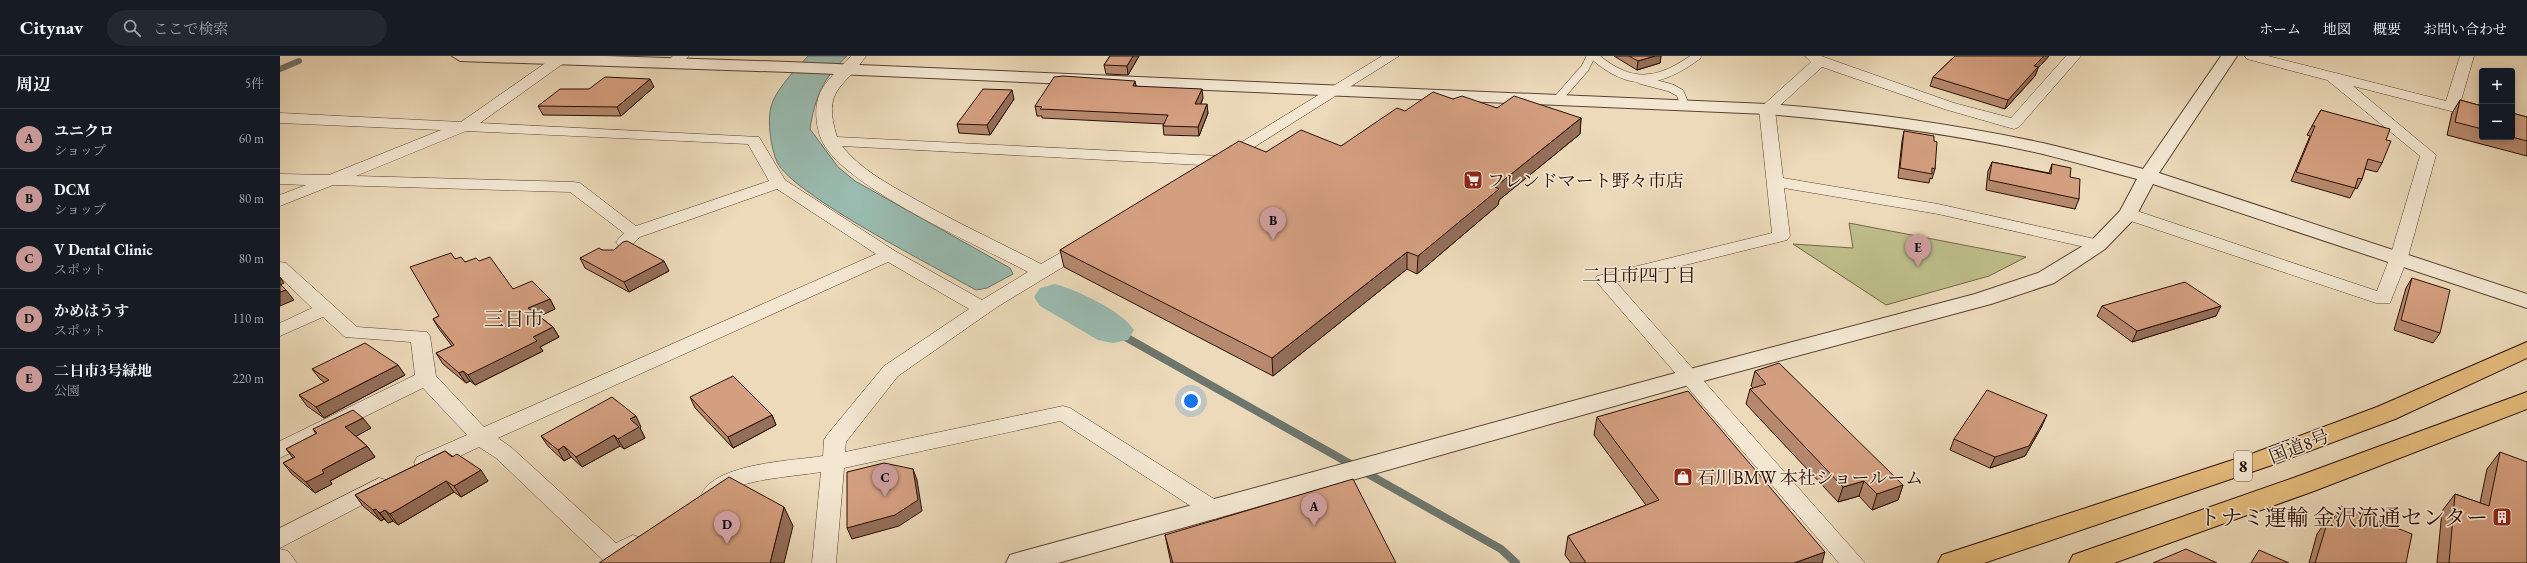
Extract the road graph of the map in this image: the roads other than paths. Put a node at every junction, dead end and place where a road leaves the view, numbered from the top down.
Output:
1 (460, 56) edge
2 (1392, 56) edge
3 (1593, 56) edge
4 (1697, 56) edge
5 (2074, 56) edge
6 (2229, 56) edge
7 (2252, 56) edge
8 (2467, 56) edge
9 (1816, 59) edge
10 (559, 60) junction
11 (677, 60) edge
12 (853, 63) edge
13 (2332, 77) junction
14 (1630, 78) junction
15 (1335, 91) junction
16 (1557, 100) junction
17 (1685, 105) junction
18 (2452, 106) junction
19 (1767, 109) junction
20 (2479, 113) edge
21 (280, 118) edge
22 (465, 126) junction
23 (831, 141) junction
24 (1220, 161) junction
25 (2148, 176) junction
26 (1195, 177) edge
27 (280, 179) edge
28 (334, 180) junction
29 (1777, 182) junction
30 (779, 183) junction
31 (280, 201) edge
32 (2128, 214) junction
33 (634, 233) junction
34 (1100, 237) edge
35 (2098, 245) junction
36 (613, 255) edge
37 (889, 255) junction
38 (2399, 257) junction
39 (280, 267) edge
40 (1039, 274) junction
41 (2527, 301) edge
42 (986, 306) junction
43 (325, 309) junction
44 (280, 330) edge
45 (2527, 349) edge
46 (1690, 377) junction
47 (426, 378) junction
48 (2527, 400) edge
49 (481, 437) junction
50 (280, 450) edge
51 (833, 462) junction
52 (698, 502) edge
53 (1214, 510) junction
54 (653, 531) edge
55 (280, 539) edge
56 (280, 558) edge
57 (609, 560) edge
58 (285, 563) edge
59 (824, 563) edge
60 (1020, 563) edge
61 (1853, 563) edge
62 (1952, 563) edge
63 (2083, 563) edge

1 - 10 street
2 - 15 street
3 - 14 lane
3 - 16 lane
4 - 14 lane
5 - 9 street
6 - 25 street
7 - 13 street
8 - 18 street
9 - 19 street
10 - 11 street
10 - 22 street
11 - 12 street
12 - 15 street
12 - 23 street
13 - 18 street
13 - 38 street
14 - 17 lane
15 - 16 street
15 - 24 street
16 - 17 street
17 - 19 street
18 - 20 street
19 - 25 street
19 - 29 street
21 - 22 street
22 - 28 street
22 - 30 street
23 - 24 street
23 - 40 street
24 - 26 street
25 - 32 street
25 - 38 street
27 - 28 street
28 - 31 street
28 - 33 street
29 - 35 street
29 - 46 street
30 - 33 street
30 - 37 street
32 - 35 street
32 - 38 street
33 - 36 street
34 - 40 street
35 - 46 street
37 - 42 street
37 - 49 street
38 - 41 street
39 - 43 street
40 - 42 street
42 - 51 street
43 - 44 street
43 - 47 street
45 - 62 highway, 国道8号 / 8
46 - 53 street
46 - 61 street
47 - 49 street
47 - 50 street
48 - 63 highway, 国道8号 / 8
49 - 55 street
49 - 57 street
51 - 52 street
51 - 53 street
51 - 59 street
53 - 60 street
54 - 57 street
56 - 58 street

